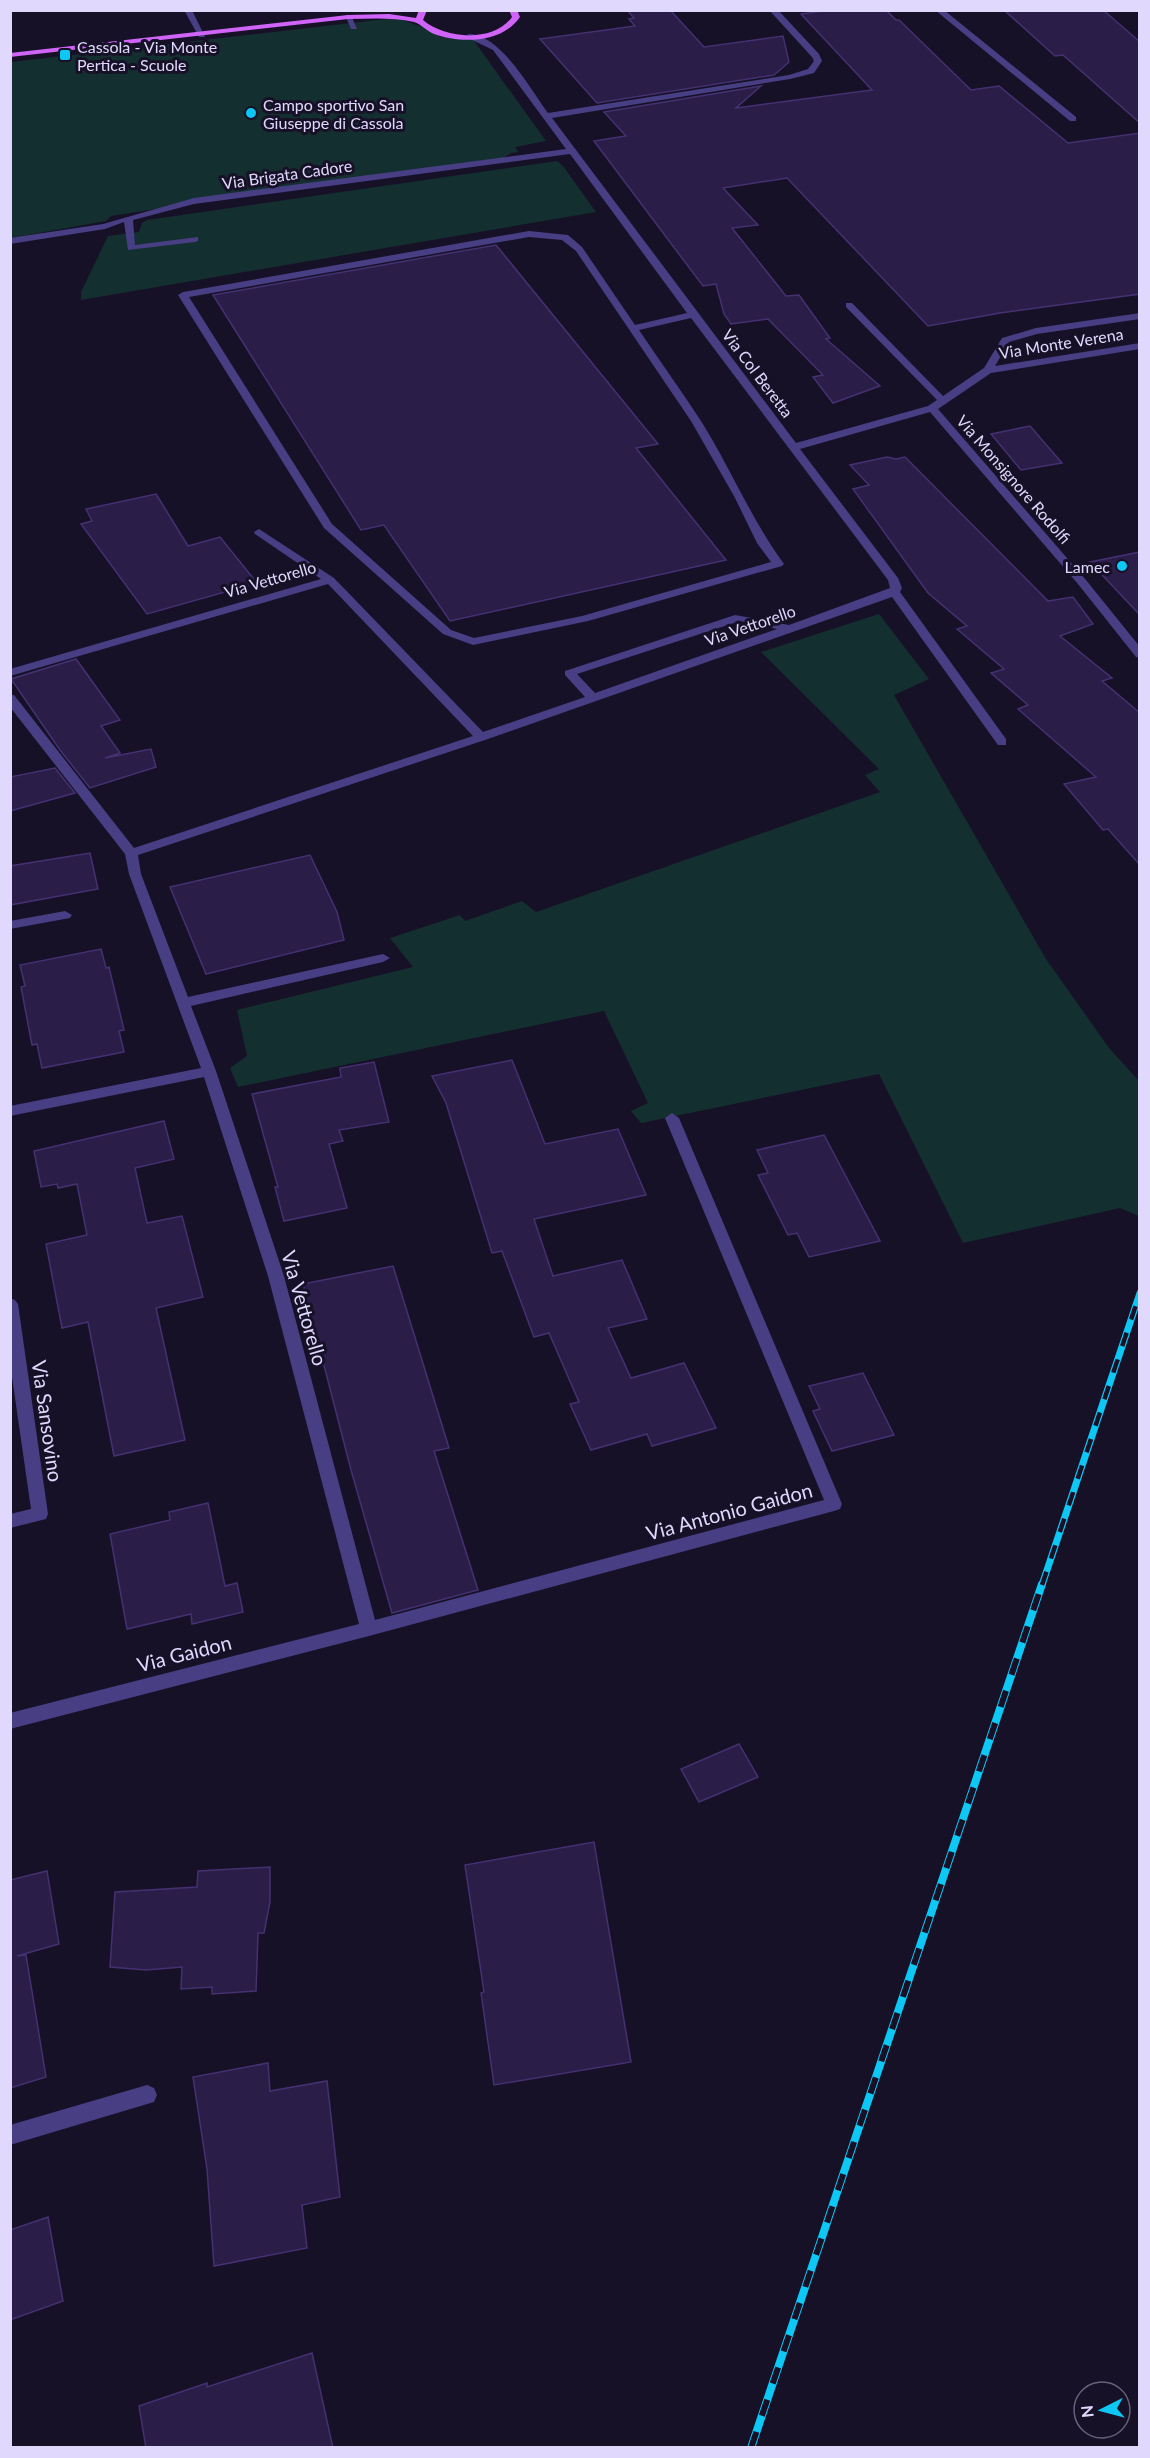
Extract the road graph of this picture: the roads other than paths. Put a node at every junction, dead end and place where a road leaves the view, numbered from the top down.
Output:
1 (188, 10) edge
2 (421, 10) edge
3 (773, 10) edge
4 (939, 10) edge
5 (515, 11) edge
6 (389, 16) junction
7 (348, 17) junction
8 (419, 21) junction
9 (354, 27) dead end
10 (499, 32) junction
11 (202, 35) junction
12 (471, 36) junction
13 (496, 48) junction
14 (10, 55) edge
15 (546, 116) junction
16 (1073, 119) dead end
17 (571, 151) junction
18 (128, 218) junction
19 (195, 239) dead end
20 (10, 241) edge
21 (849, 305) dead end
22 (693, 315) junction
23 (1140, 315) edge
24 (633, 328) junction
25 (1140, 346) edge
26 (988, 370) junction
27 (943, 401) junction
28 (932, 408) junction
29 (794, 447) junction
30 (259, 532) dead end
31 (330, 580) junction
32 (894, 592) junction
33 (792, 629) junction
34 (1140, 655) edge
35 (10, 673) edge
36 (10, 698) edge
37 (594, 698) junction
38 (481, 737) junction
39 (1002, 742) dead end
40 (131, 853) junction
41 (65, 915) dead end
42 (10, 925) edge
43 (383, 958) dead end
44 (184, 1003) junction
45 (209, 1071) junction
46 (10, 1111) edge
47 (672, 1118) dead end
48 (10, 1304) edge
49 (10, 1521) edge
50 (369, 1629) junction
51 (10, 1721) edge
52 (147, 2095) dead end
53 (10, 2135) edge

1 - 11 street
2 - 6 main road
2 - 8 main road
3 - 15 street
4 - 16 street
5 - 10 main road
6 - 7 main road
6 - 8 main road
7 - 9 street
7 - 11 main road
8 - 12 main road
10 - 12 main road
10 - 13 street
11 - 14 main road
12 - 13 street, Via Col Beretta
13 - 15 street, Via Col Beretta
15 - 17 street, Via Col Beretta
17 - 18 street, Via Brigata Cadore
17 - 22 street, Via Col Beretta
18 - 19 street
18 - 20 street, Via Brigata Cadore
21 - 27 street
22 - 24 street
22 - 29 street, Via Col Beretta
23 - 26 street, Via Monte Verena
24 - 24 street
25 - 26 street, Via Monte Verena
26 - 27 street, Via Monte Verena
27 - 28 street, Via Monte Verena
28 - 29 street
28 - 34 street, Via Monsignore Rodolfi
29 - 32 street, Via Col Beretta
30 - 31 street
31 - 35 street, Via Vettorello
31 - 38 street, Via Vettorello
32 - 33 street, Via Vettorello
32 - 39 street, Via Col Beretta
33 - 37 street, Via Vettorello
33 - 37 street
36 - 40 street, Via Vettorello
37 - 38 street, Via Vettorello
38 - 40 street, Via Vettorello
40 - 44 street, Via Vettorello
41 - 42 street
43 - 44 street
44 - 45 street, Via Vettorello
45 - 46 street
45 - 50 street, Via Vettorello
47 - 50 street, Via Antonio Gaidon
48 - 49 street, Via Sansovino
50 - 51 street, Via Gaidon
52 - 53 street

